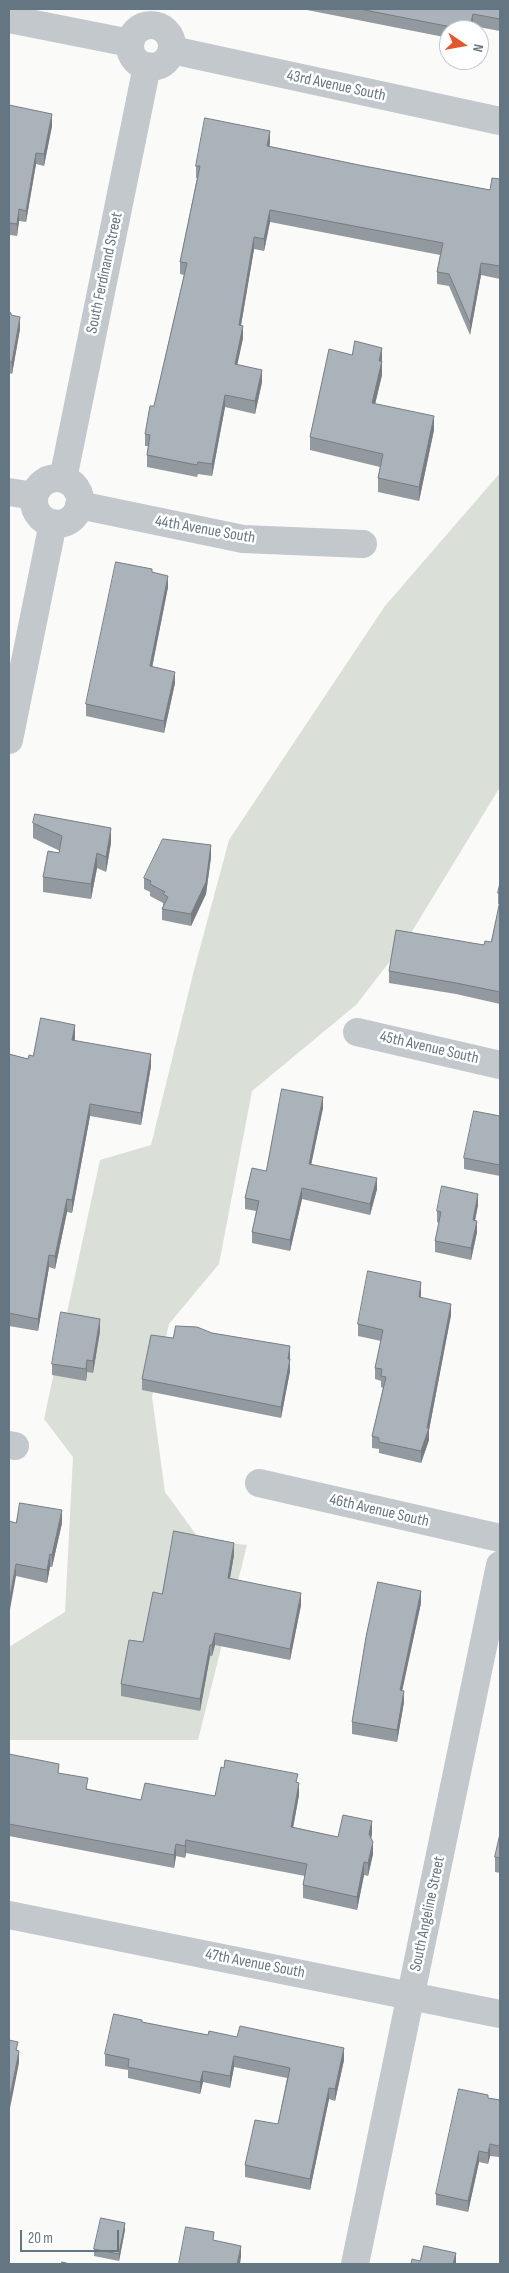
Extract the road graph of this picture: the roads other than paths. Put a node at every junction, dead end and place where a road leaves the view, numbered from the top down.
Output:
1 (159, 17) edge
2 (9, 19) edge
3 (130, 42) junction
4 (172, 50) junction
5 (147, 66) junction
6 (500, 121) edge
7 (63, 479) junction
8 (21, 494) edge
9 (79, 505) junction
10 (52, 524) junction
11 (363, 544) dead end
12 (9, 740) edge
13 (357, 1032) dead end
14 (500, 1064) edge
15 (259, 1483) dead end
16 (500, 1538) edge
17 (500, 1565) edge
18 (9, 1915) edge
19 (411, 1995) junction
20 (500, 2014) edge
21 (355, 2264) edge

1 - 3 street
1 - 4 street
2 - 3 street
3 - 5 street
4 - 5 street
4 - 6 street, 43rd Avenue South
5 - 7 street, South Ferdinand Street
7 - 8 street
7 - 9 street
8 - 10 street
9 - 10 street
9 - 11 street, 44th Avenue South
10 - 12 street
13 - 14 street, 45th Avenue South
15 - 16 street, 46th Avenue South
17 - 19 street, South Angeline Street
18 - 19 street, 47th Avenue South
19 - 20 street, 47th Avenue South
19 - 21 street, South Angeline Street

